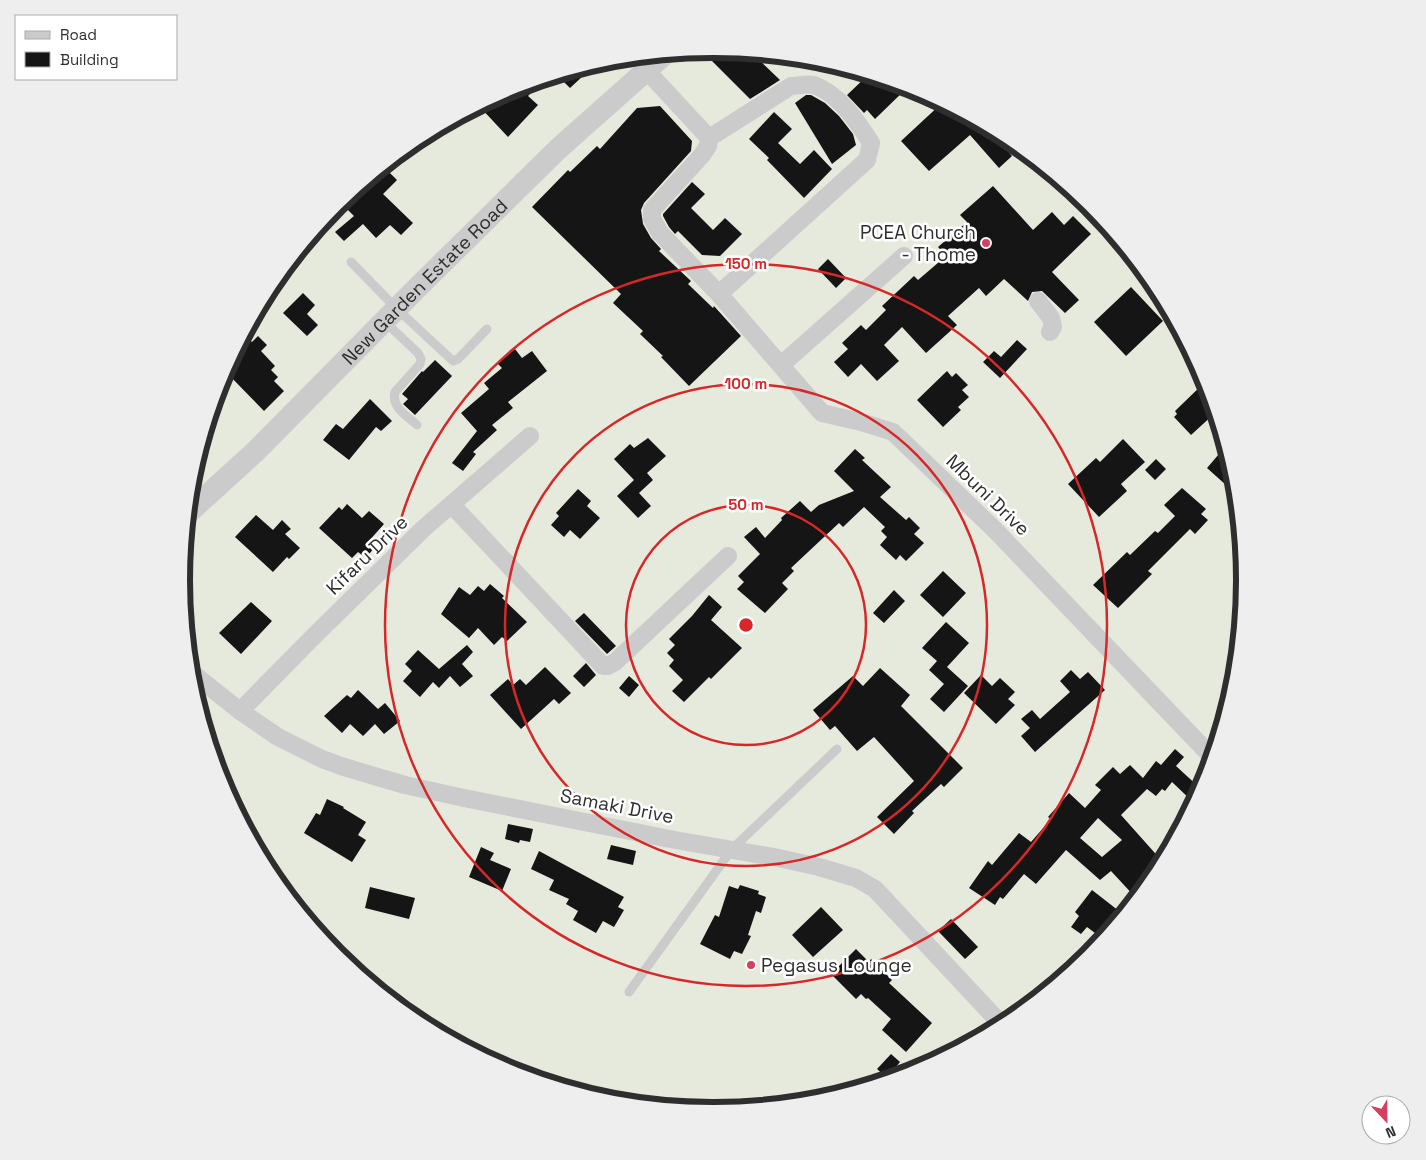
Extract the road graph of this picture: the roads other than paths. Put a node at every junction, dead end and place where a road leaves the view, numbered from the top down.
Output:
1 (658, 61) edge
2 (647, 71) junction
3 (709, 138) junction
4 (904, 256) dead end
5 (351, 262) dead end
6 (719, 294) junction
7 (1038, 301) dead end
8 (390, 315) junction
9 (487, 330) dead end
10 (1050, 332) dead end
11 (781, 365) junction
12 (417, 425) dead end
13 (530, 436) dead end
14 (452, 504) junction
15 (196, 506) edge
16 (728, 556) dead end
17 (201, 680) edge
18 (240, 711) junction
19 (838, 749) dead end
20 (1207, 751) edge
21 (732, 849) junction
22 (629, 992) dead end
23 (996, 1018) edge

1 - 2 street, New Garden Estate Road
2 - 3 street
2 - 8 street, New Garden Estate Road
3 - 6 street, Mbuni Drive
3 - 6 street
4 - 11 street
5 - 8 lane
6 - 11 street, Mbuni Drive
7 - 10 street
8 - 9 lane
8 - 12 lane
8 - 15 street, New Garden Estate Road
11 - 20 street, Mbuni Drive
13 - 14 street, Kifaru Drive
14 - 16 street
14 - 18 street, Kifaru Drive
17 - 18 street, Samaki Drive
18 - 21 street, Samaki Drive
19 - 21 lane
21 - 22 lane
21 - 23 street, Samaki Drive

